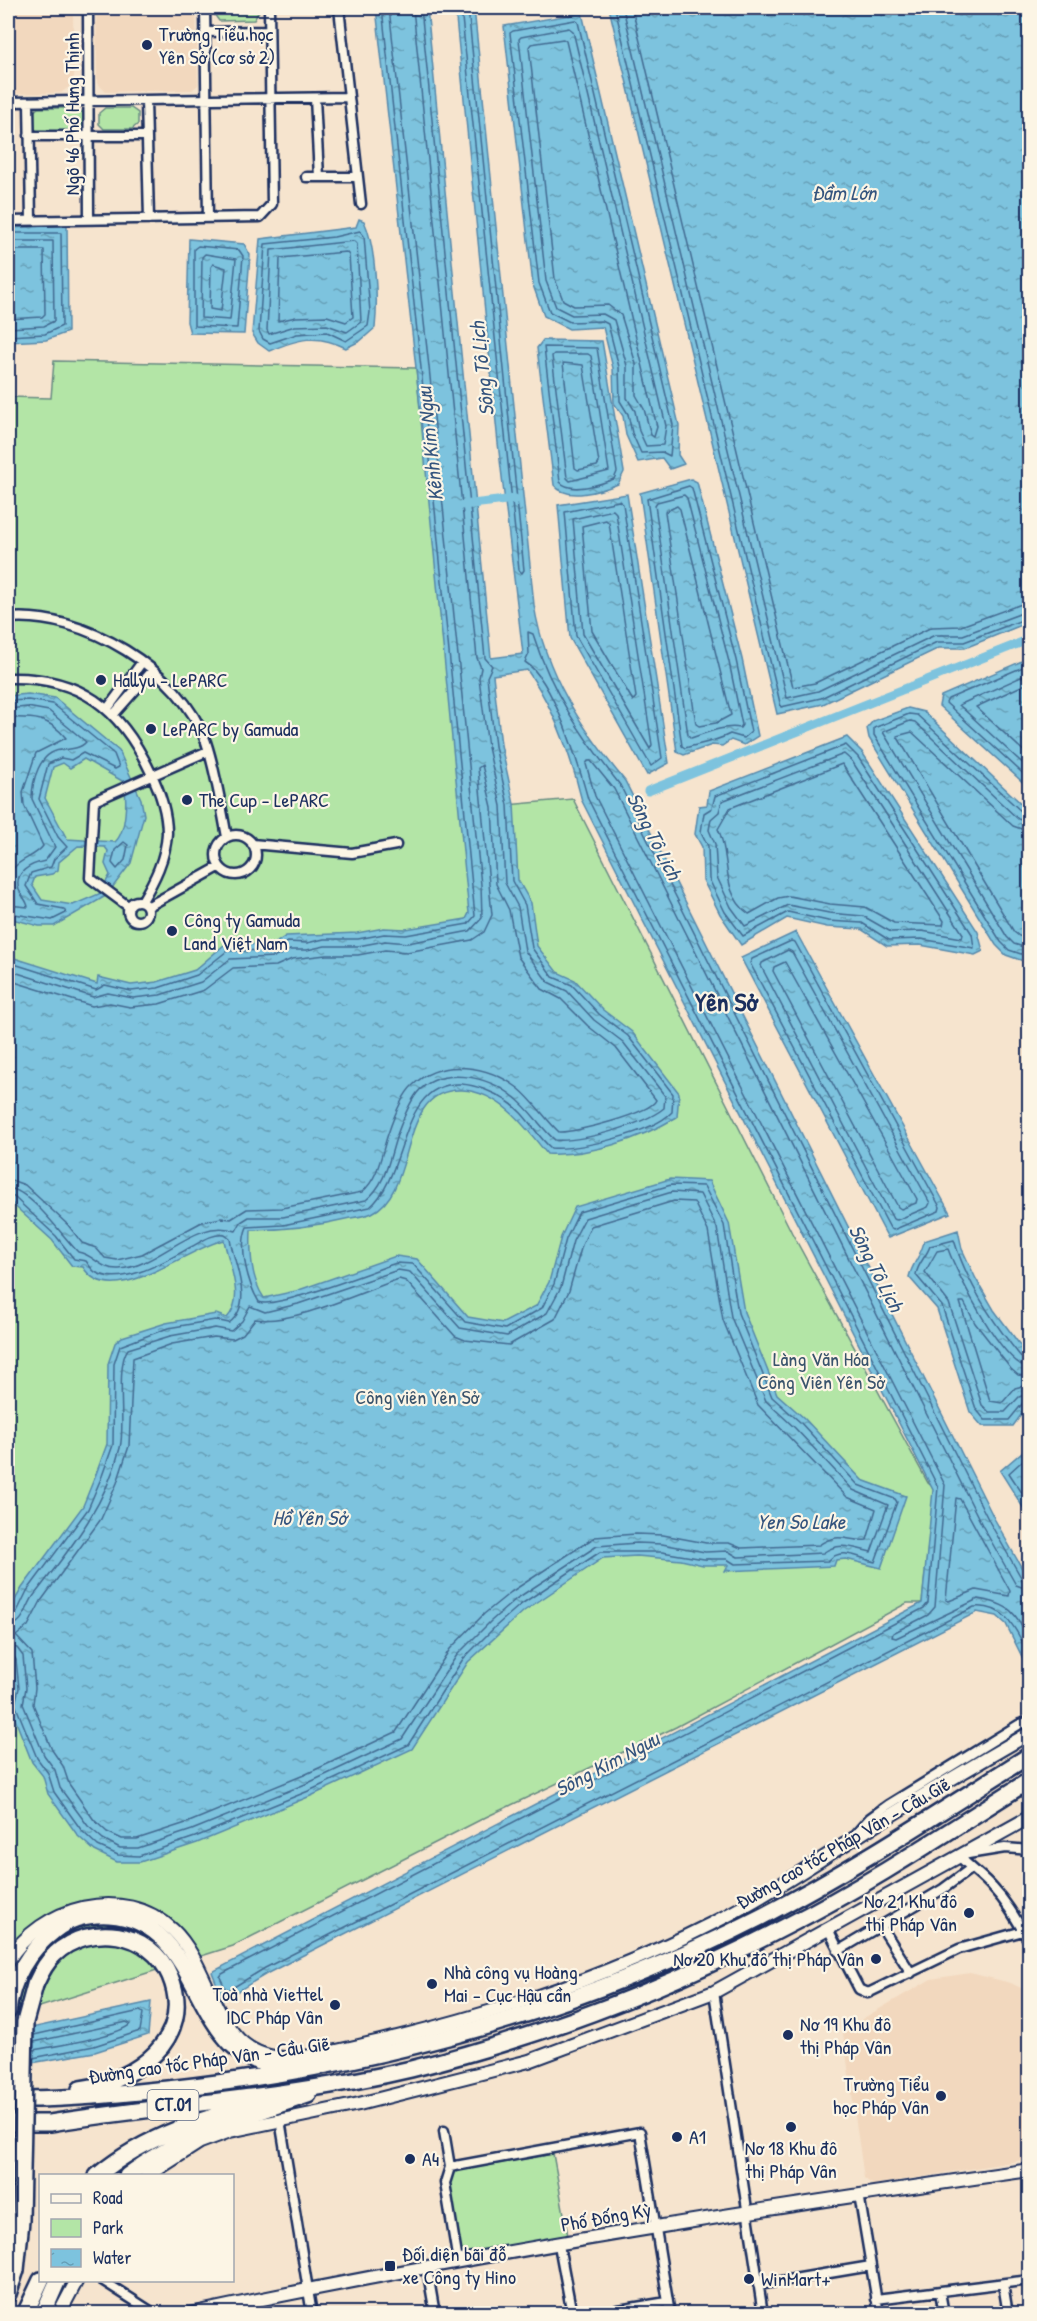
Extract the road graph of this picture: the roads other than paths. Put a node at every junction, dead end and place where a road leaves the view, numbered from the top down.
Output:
1 (88, 8) edge
2 (205, 8) edge
3 (269, 8) edge
4 (339, 8) edge
5 (269, 31) junction
6 (205, 32) junction
7 (270, 98) junction
8 (315, 98) junction
9 (348, 98) junction
10 (206, 99) junction
11 (146, 100) junction
12 (88, 101) junction
13 (8, 102) edge
14 (29, 102) junction
15 (29, 136) junction
16 (88, 136) junction
17 (147, 136) junction
18 (306, 177) dead end
19 (319, 177) junction
20 (356, 177) junction
21 (360, 204) dead end
22 (208, 218) junction
23 (89, 219) junction
24 (149, 219) junction
25 (8, 220) edge
26 (31, 220) junction
27 (8, 618) edge
28 (142, 662) junction
29 (153, 670) junction
30 (8, 678) edge
31 (111, 711) junction
32 (208, 751) junction
33 (152, 775) junction
34 (228, 837) junction
35 (252, 844) junction
36 (396, 845) dead end
37 (219, 867) junction
38 (145, 904) junction
39 (129, 907) junction
40 (1029, 1721) edge
41 (1029, 1733) edge
42 (1029, 1755) edge
43 (1029, 1780) edge
44 (1029, 1817) edge
45 (851, 1840) junction
46 (1029, 1850) edge
47 (959, 1856) junction
48 (970, 1869) junction
49 (881, 1926) junction
50 (828, 1929) junction
51 (1023, 1931) junction
52 (1029, 1943) edge
53 (838, 1950) junction
54 (8, 1961) edge
55 (911, 1973) junction
56 (714, 1992) junction
57 (8, 2012) edge
58 (330, 2065) junction
59 (339, 2084) junction
60 (8, 2091) edge
61 (8, 2099) edge
62 (280, 2120) junction
63 (8, 2123) edge
64 (444, 2131) dead end
65 (450, 2167) junction
66 (1029, 2170) edge
67 (98, 2174) edge
68 (128, 2174) edge
69 (149, 2174) edge
70 (859, 2194) junction
71 (746, 2212) junction
72 (655, 2228) junction
73 (559, 2245) junction
74 (458, 2262) junction
75 (871, 2266) junction
76 (427, 2268) junction
77 (1029, 2280) edge
78 (40, 2282) edge
79 (57, 2282) edge
80 (76, 2282) edge
81 (105, 2282) edge
82 (1003, 2284) junction
83 (758, 2285) junction
84 (307, 2289) junction
85 (940, 2292) junction
86 (8, 2294) edge
87 (876, 2299) junction
88 (668, 2302) junction
89 (653, 2303) junction
90 (25, 2313) edge
91 (43, 2313) edge
92 (59, 2313) edge
93 (155, 2313) edge
94 (190, 2313) edge
95 (312, 2313) edge
96 (435, 2313) edge
97 (572, 2313) edge
98 (594, 2313) edge
99 (654, 2313) edge
100 (670, 2313) edge
101 (763, 2313) edge
102 (879, 2313) edge
103 (944, 2313) edge
104 (1008, 2313) edge

1 - 12 street, Ngõ 46 Phố Hưng Thịnh
2 - 6 street
3 - 5 street
4 - 9 street
5 - 6 street
5 - 7 street
6 - 10 street
7 - 8 street
7 - 10 street
7 - 22 street
8 - 9 street
8 - 19 street
9 - 20 street
10 - 11 street
10 - 22 street
11 - 12 street
11 - 17 street
12 - 14 street
12 - 16 street, Ngõ 46 Phố Hưng Thịnh
13 - 14 street
14 - 15 street
15 - 16 street
15 - 26 street
16 - 17 street
16 - 23 street, Ngõ 46 Phố Hưng Thịnh
17 - 24 street
18 - 19 street
19 - 20 street
20 - 21 street
22 - 24 street
23 - 24 street
23 - 26 street
25 - 26 street
27 - 28 street
28 - 29 street
28 - 31 street
29 - 31 street
29 - 32 street
30 - 31 street
31 - 33 street
32 - 33 street
32 - 34 street
33 - 38 street
33 - 39 street
34 - 35 street
34 - 37 street
35 - 36 street
35 - 37 street
37 - 38 street
38 - 39 street
38 - 39 street
40 - 45 street
41 - 45 street
42 - 58 highway, Đường cao tốc Pháp Vân - Cầu Giẽ / CT.01
43 - 59 highway, Đường cao tốc Pháp Vân - Cầu Giẽ / CT.01
44 - 47 street
45 - 54 street
46 - 47 street
47 - 48 street
47 - 50 street
48 - 49 street
48 - 51 street
49 - 53 street
49 - 55 street
50 - 53 street
50 - 56 street
51 - 52 street
51 - 55 street
53 - 55 street
56 - 62 street
56 - 71 street
57 - 58 highway
58 - 61 highway, Đường cao tốc Pháp Vân - Cầu Giẽ / CT.01
59 - 63 highway, Đường cao tốc Pháp Vân - Cầu Giẽ / CT.01
59 - 67 highway
59 - 68 highway
60 - 86 highway, bridge
62 - 69 street
62 - 84 street
64 - 65 street
65 - 72 street
65 - 74 street
66 - 70 street, Phố Đống Kỳ
70 - 71 street, Phố Đống Kỳ
70 - 75 street
71 - 72 street, Phố Đống Kỳ
71 - 83 street
72 - 73 street, Phố Đống Kỳ
72 - 88 street
73 - 74 street, Phố Đống Kỳ
73 - 97 street
74 - 76 street, Phố Đống Kỳ
75 - 83 street
75 - 87 street
76 - 84 street, Phố Đống Kỳ
76 - 96 street
77 - 82 street
78 - 90 highway
79 - 91 highway
80 - 92 street
81 - 93 street
82 - 85 street
82 - 104 street
83 - 101 street
84 - 94 street, Phố Đống Kỳ
84 - 95 street
85 - 87 street
85 - 103 street
87 - 102 street
88 - 89 street
88 - 100 street
89 - 98 street
89 - 99 street

